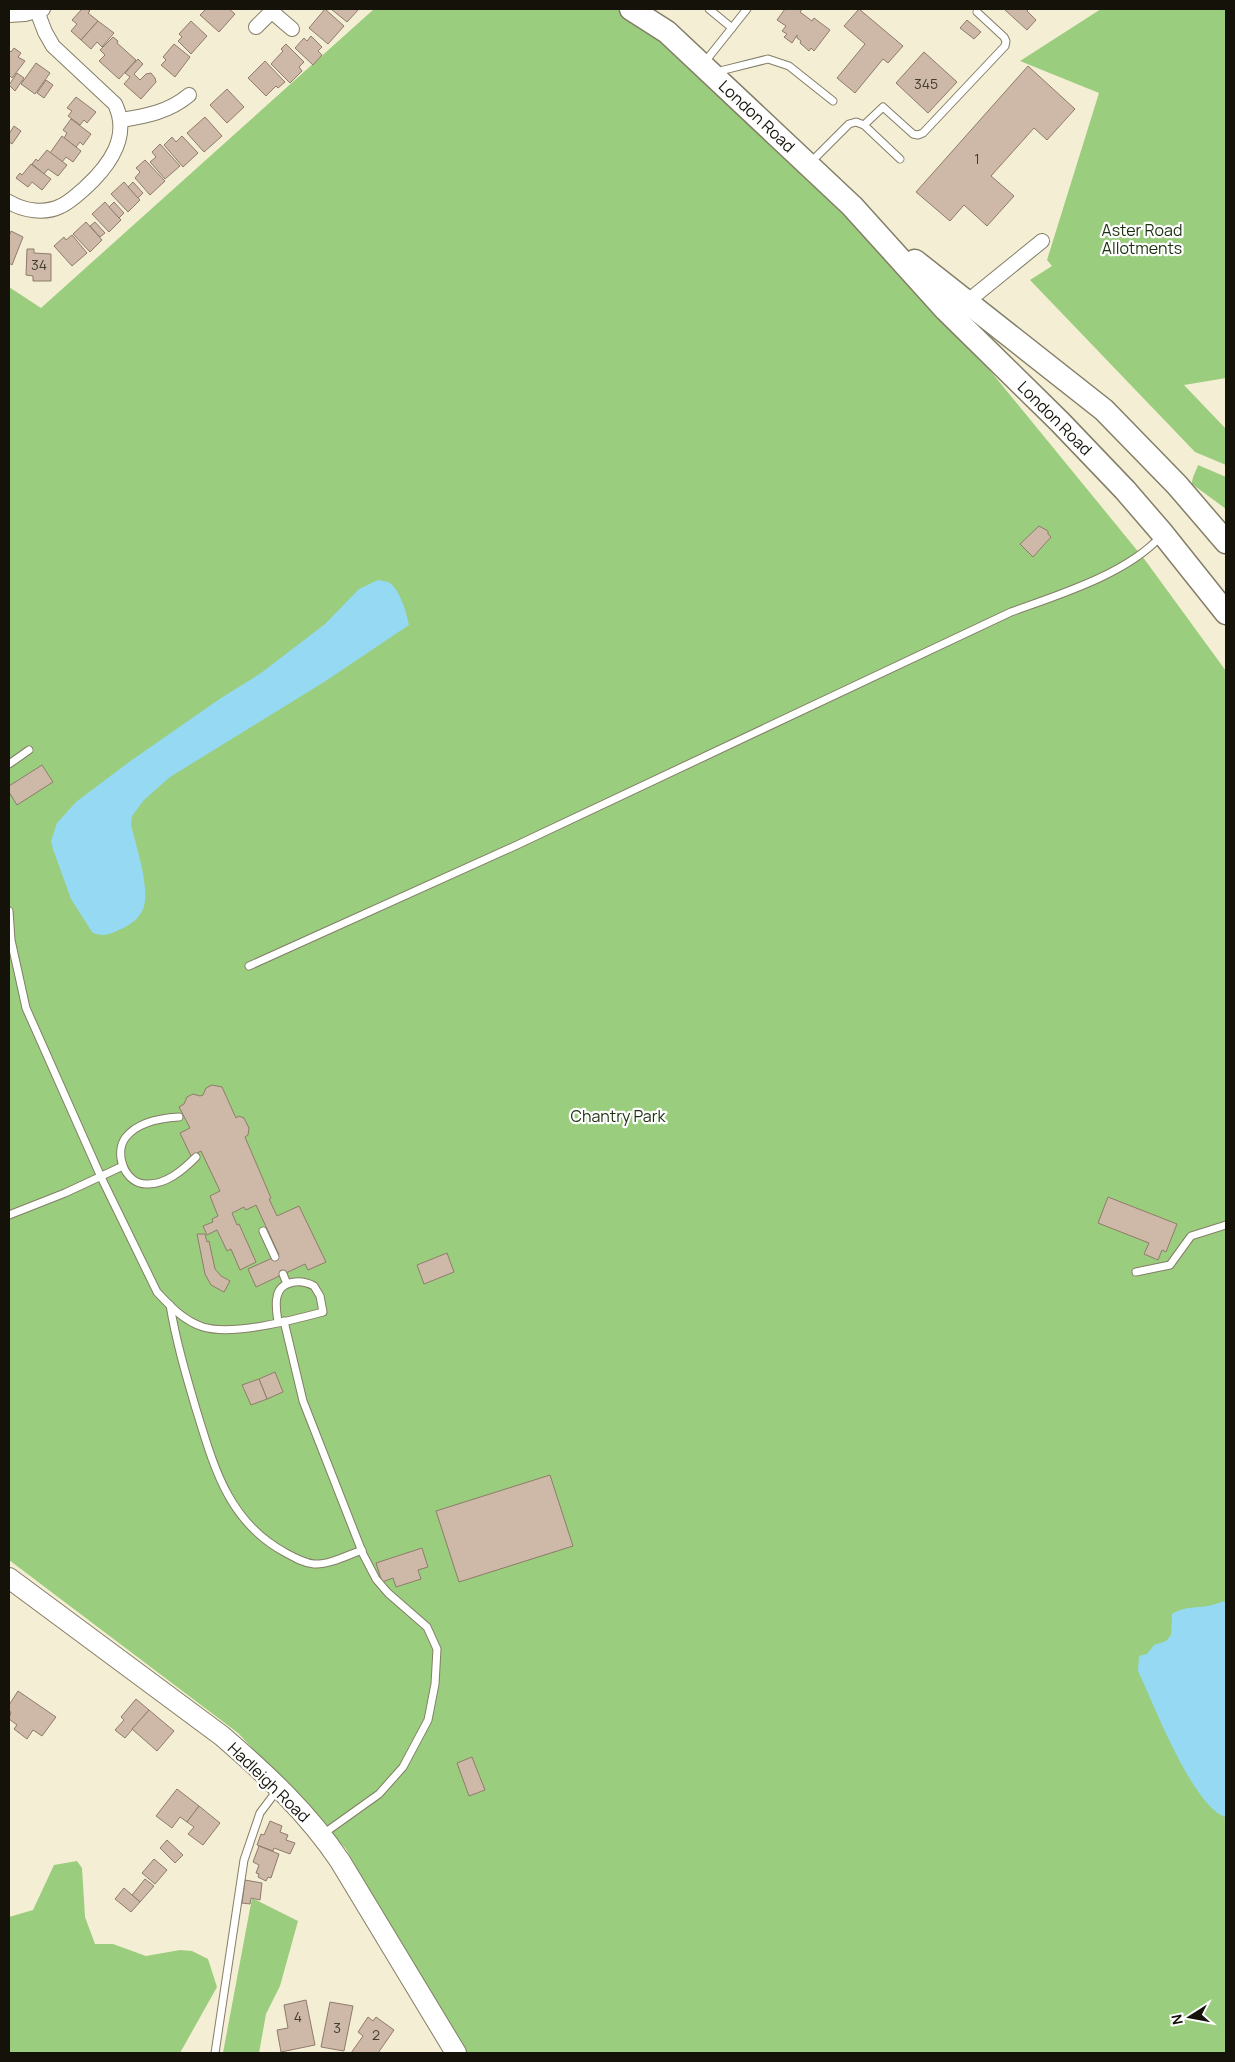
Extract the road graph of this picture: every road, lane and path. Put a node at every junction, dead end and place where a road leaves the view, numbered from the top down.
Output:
1 (631, 9) edge
2 (709, 9) edge
3 (747, 9) edge
4 (40, 10) edge
5 (272, 10) edge
6 (977, 12) dead end
7 (9, 15) edge
8 (256, 27) dead end
9 (732, 28) junction
10 (292, 30) dead end
11 (706, 69) junction
12 (189, 95) dead end
13 (833, 101) dead end
14 (121, 120) junction
15 (864, 125) junction
16 (900, 159) dead end
17 (808, 165) junction
18 (9, 202) edge
19 (876, 231) junction
20 (1042, 241) dead end
21 (968, 301) junction
22 (1184, 493) junction
23 (1226, 522) edge
24 (1163, 534) junction
25 (1226, 542) edge
26 (1226, 613) edge
27 (29, 750) dead end
28 (9, 764) edge
29 (9, 911) edge
30 (249, 966) dead end
31 (179, 1117) dead end
32 (196, 1157) dead end
33 (123, 1166) junction
34 (101, 1176) junction
35 (9, 1215) edge
36 (1226, 1225) edge
37 (263, 1231) dead end
38 (274, 1257) dead end
39 (1136, 1272) dead end
40 (283, 1274) dead end
41 (287, 1284) junction
42 (157, 1292) junction
43 (153, 1300) dead end
44 (170, 1305) junction
45 (281, 1321) junction
46 (362, 1550) junction
47 (9, 1578) edge
48 (279, 1788) junction
49 (322, 1835) junction
50 (215, 2053) edge
51 (456, 2053) edge

1 - 11 main road, London Road
2 - 9 lane
3 - 9 lane
4 - 7 street
4 - 14 street
5 - 8 street
5 - 10 street
6 - 15 lane
9 - 11 lane
11 - 13 lane
11 - 17 main road, London Road
12 - 14 street
14 - 18 street
15 - 16 lane
15 - 17 lane
17 - 19 main road, London Road
19 - 21 main road, London Road
19 - 24 main road, London Road
20 - 21 street
21 - 22 main road, London Road
22 - 23 main road
22 - 25 main road, London Road
24 - 26 main road, London Road
24 - 30 lane
27 - 28 lane
29 - 34 lane
31 - 33 lane
32 - 33 lane
33 - 34 lane
34 - 35 lane
34 - 42 lane
36 - 39 lane
37 - 38 lane
40 - 41 lane
41 - 45 lane
41 - 45 lane
42 - 43 lane
42 - 44 lane
44 - 45 lane
44 - 46 lane
45 - 46 lane
46 - 49 lane
47 - 48 street, Hadleigh Road
48 - 49 street, Hadleigh Road
48 - 50 lane
49 - 51 street, Hadleigh Road

